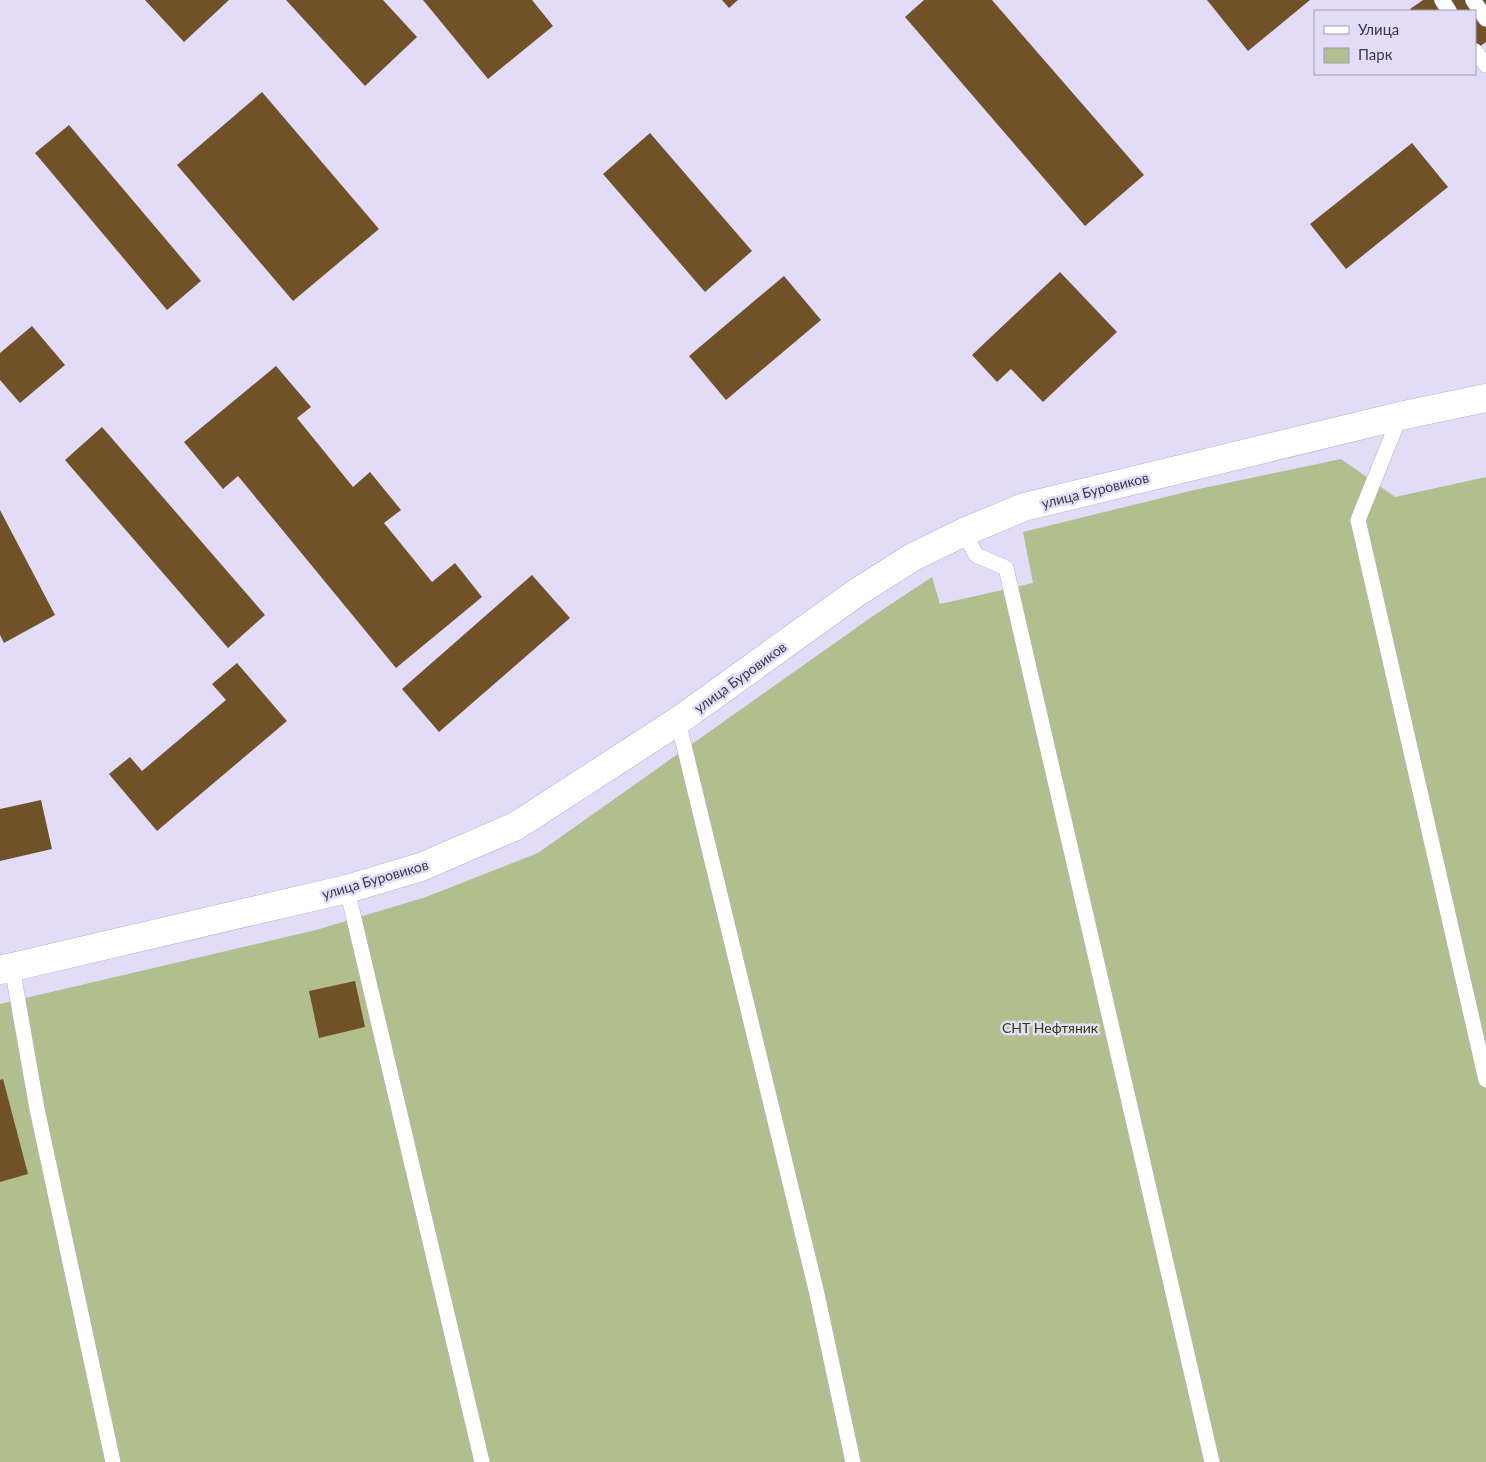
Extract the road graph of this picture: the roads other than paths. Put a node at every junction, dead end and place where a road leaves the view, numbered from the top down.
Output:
1 (1473, 0) edge
2 (1486, 19) edge
3 (1476, 52) edge
4 (1486, 65) edge
5 (1486, 398) edge
6 (1400, 416) junction
7 (964, 532) junction
8 (678, 721) junction
9 (347, 889) junction
10 (6, 969) edge
11 (1486, 1080) edge
12 (113, 1462) edge
13 (482, 1462) edge
14 (852, 1462) edge
15 (1212, 1462) edge

1 - 2 lane
3 - 4 lane
5 - 6 street, улица Буровиков
6 - 7 street, улица Буровиков
6 - 11 lane
7 - 8 street, улица Буровиков
7 - 15 lane
8 - 9 street, улица Буровиков
8 - 14 lane
9 - 10 street, улица Буровиков
9 - 13 lane
10 - 12 lane

